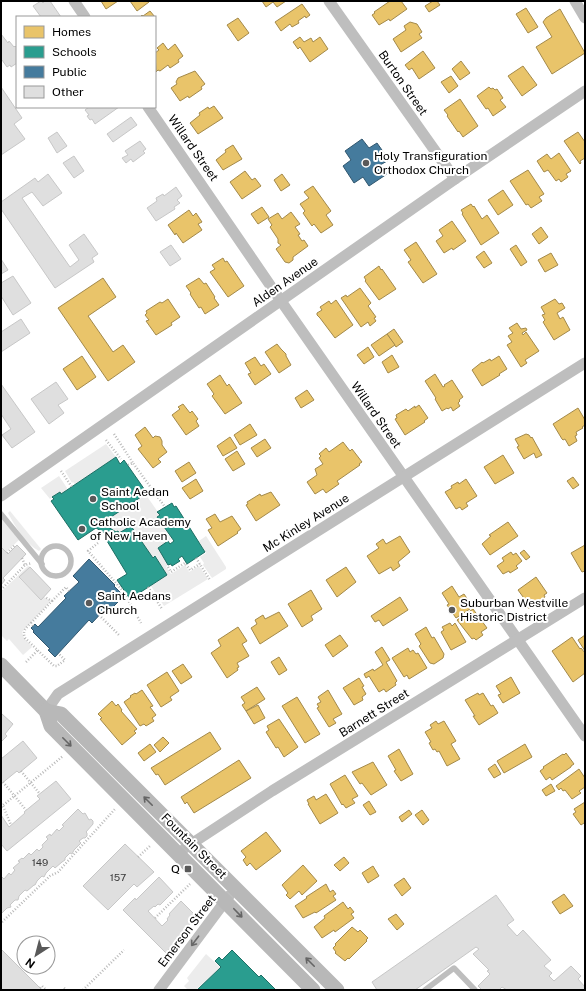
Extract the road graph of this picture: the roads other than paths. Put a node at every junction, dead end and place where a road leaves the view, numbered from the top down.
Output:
1 (74, 1) edge
2 (329, 1) edge
3 (576, 1) edge
4 (84, 16) edge
5 (585, 18) edge
6 (585, 91) edge
7 (149, 108) edge
8 (455, 179) junction
9 (281, 301) junction
10 (585, 363) edge
11 (403, 476) junction
12 (1, 496) edge
13 (1, 514) edge
14 (42, 564) junction
15 (585, 598) edge
16 (517, 640) junction
17 (1, 664) edge
18 (46, 711) junction
19 (585, 736) edge
20 (191, 844) junction
21 (178, 853) junction
22 (236, 888) junction
23 (226, 900) junction
24 (159, 990) edge
25 (313, 990) edge
26 (337, 990) edge
27 (425, 990) edge
28 (476, 990) edge

1 - 4 street
2 - 8 street, Burton Street
3 - 5 street
6 - 8 street, Alden Avenue
7 - 9 street, Willard Street
8 - 9 street, Alden Avenue
9 - 11 street, Willard Street
9 - 12 street, Alden Avenue
10 - 11 street, Mc Kinley Avenue
11 - 16 street, Willard Street
11 - 18 street, Mc Kinley Avenue
13 - 14 lane
14 - 14 lane
15 - 16 street, Barnett Street
16 - 19 street, Willard Street
16 - 20 street, Barnett Street
17 - 18 main road, Fountain Street
20 -> 18 main road, Fountain Street
18 -> 21 main road, Fountain Street
20 - 21 street, Barnett Street
20 - 22 main road, Fountain Street
21 - 23 main road, Fountain Street
22 - 23 street, Emerson Street
26 -> 22 main road, Fountain Street
23 -> 24 street, Emerson Street
23 -> 25 main road, Fountain Street
27 - 28 lane

